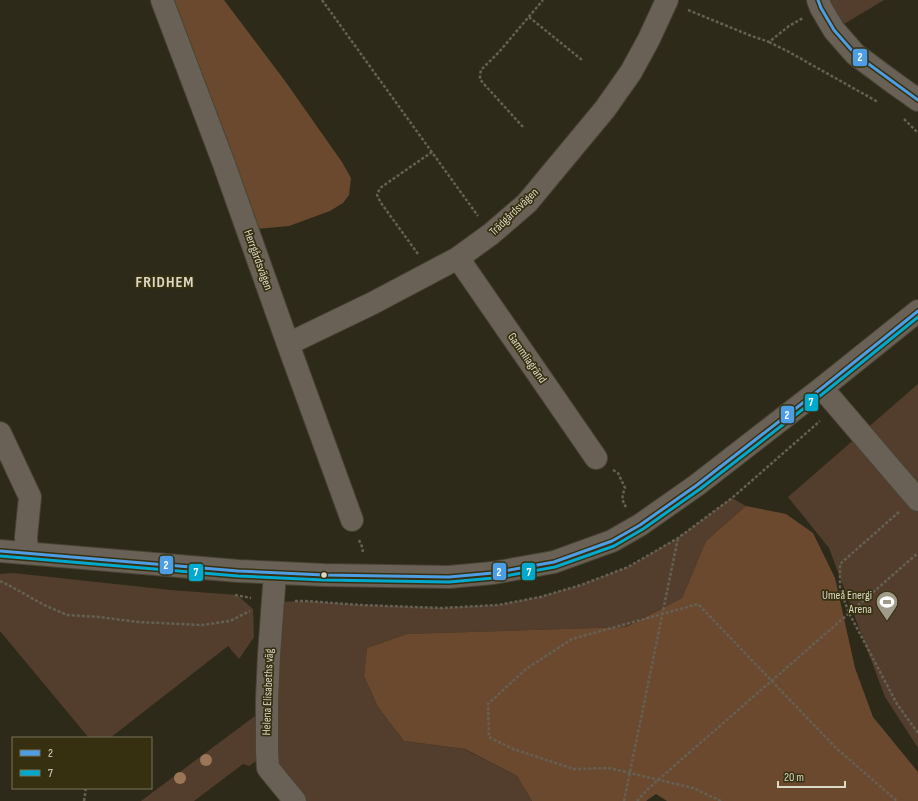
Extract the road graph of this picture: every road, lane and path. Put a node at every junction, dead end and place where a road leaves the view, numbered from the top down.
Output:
1 (162, 0) edge
2 (322, 0) edge
3 (543, 0) edge
4 (666, 1) edge
5 (820, 4) edge
6 (528, 18) junction
7 (769, 42) junction
8 (582, 60) dead end
9 (918, 100) edge
10 (879, 102) dead end
11 (903, 119) dead end
12 (523, 127) dead end
13 (918, 132) edge
14 (432, 152) junction
15 (491, 234) junction
16 (458, 258) junction
17 (431, 272) junction
18 (918, 311) edge
19 (288, 344) junction
20 (822, 388) junction
21 (0, 433) edge
22 (596, 458) joint
23 (917, 499) edge
24 (627, 510) dead end
25 (352, 520) dead end
26 (678, 538) dead end
27 (0, 551) edge
28 (27, 553) junction
29 (918, 553) edge
30 (275, 573) junction
31 (230, 595) dead end
32 (273, 602) junction
33 (848, 613) junction
34 (662, 614) junction
35 (772, 680) junction
36 (918, 734) edge
37 (630, 774) junction
38 (658, 780) junction
39 (86, 789) edge
40 (84, 801) edge
41 (295, 801) edge
42 (624, 801) edge
43 (637, 801) edge
44 (721, 801) edge
45 (897, 801) edge

1 - 19 street, Herrgårdsvägen
2 - 14 path
3 - 6 path
4 - 7 path
4 - 15 street, Trädgårdsvägen
5 - 7 path
5 - 9 street
6 - 8 path
6 - 12 path
7 - 10 path
11 - 13 path
14 - 15 path
14 - 17 path
15 - 16 street, Trädgårdsvägen
16 - 17 street, Trädgårdsvägen
16 - 22 street, Gammliagränd
17 - 19 street, Trädgårdsvägen
18 - 20 street
19 - 25 street, Herrgårdsvägen
20 - 23 street
20 - 30 street
21 - 28 street
22 - 24 path
23 - 33 path
26 - 34 path
27 - 28 street
28 - 30 street
29 - 33 path
30 - 32 street, Helena Elisabeths väg
31 - 32 path
32 - 41 street, Helena Elisabeths väg
33 - 35 path
33 - 36 path
34 - 35 path
34 - 37 path
34 - 37 path
35 - 38 path
35 - 45 path
37 - 38 path
37 - 42 path
38 - 43 path
38 - 44 path
39 - 40 path

